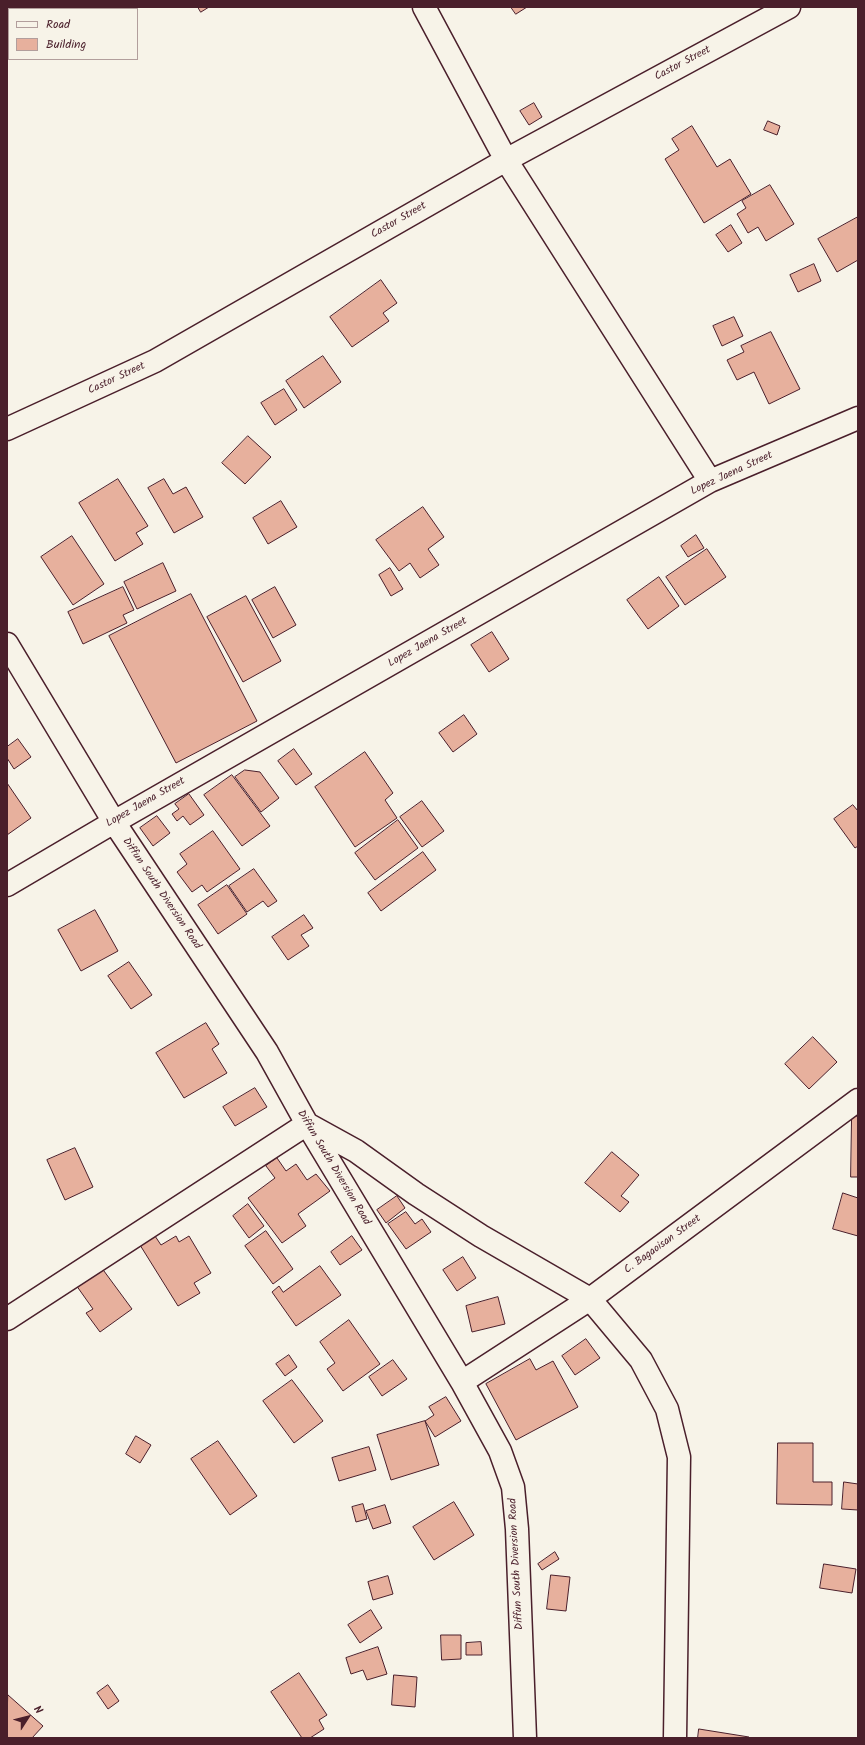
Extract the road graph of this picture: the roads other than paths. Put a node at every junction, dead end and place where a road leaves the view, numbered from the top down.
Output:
1 (424, 7) edge
2 (789, 7) edge
3 (506, 160) junction
4 (858, 418) edge
5 (7, 429) edge
6 (710, 481) junction
7 (7, 644) edge
8 (114, 822) junction
9 (7, 885) edge
10 (858, 1100) edge
11 (307, 1124) junction
12 (590, 1299) junction
13 (7, 1319) edge
14 (462, 1382) junction
15 (525, 1738) edge
16 (675, 1738) edge

1 - 3 street
2 - 3 street, Castor Street
3 - 5 street, Castor Street
3 - 6 street
4 - 6 street, Lopez Jaena Street
6 - 8 street, Lopez Jaena Street
7 - 8 street, Diffun South Diversion Road
8 - 9 street, Lopez Jaena Street
8 - 11 street, Diffun South Diversion Road
10 - 12 street, C. Bagaoisan Street
11 - 12 street
11 - 13 street
11 - 14 street, Diffun South Diversion Road
12 - 14 street, C. Bagaoisan Street
12 - 16 street
14 - 15 street, Diffun South Diversion Road

